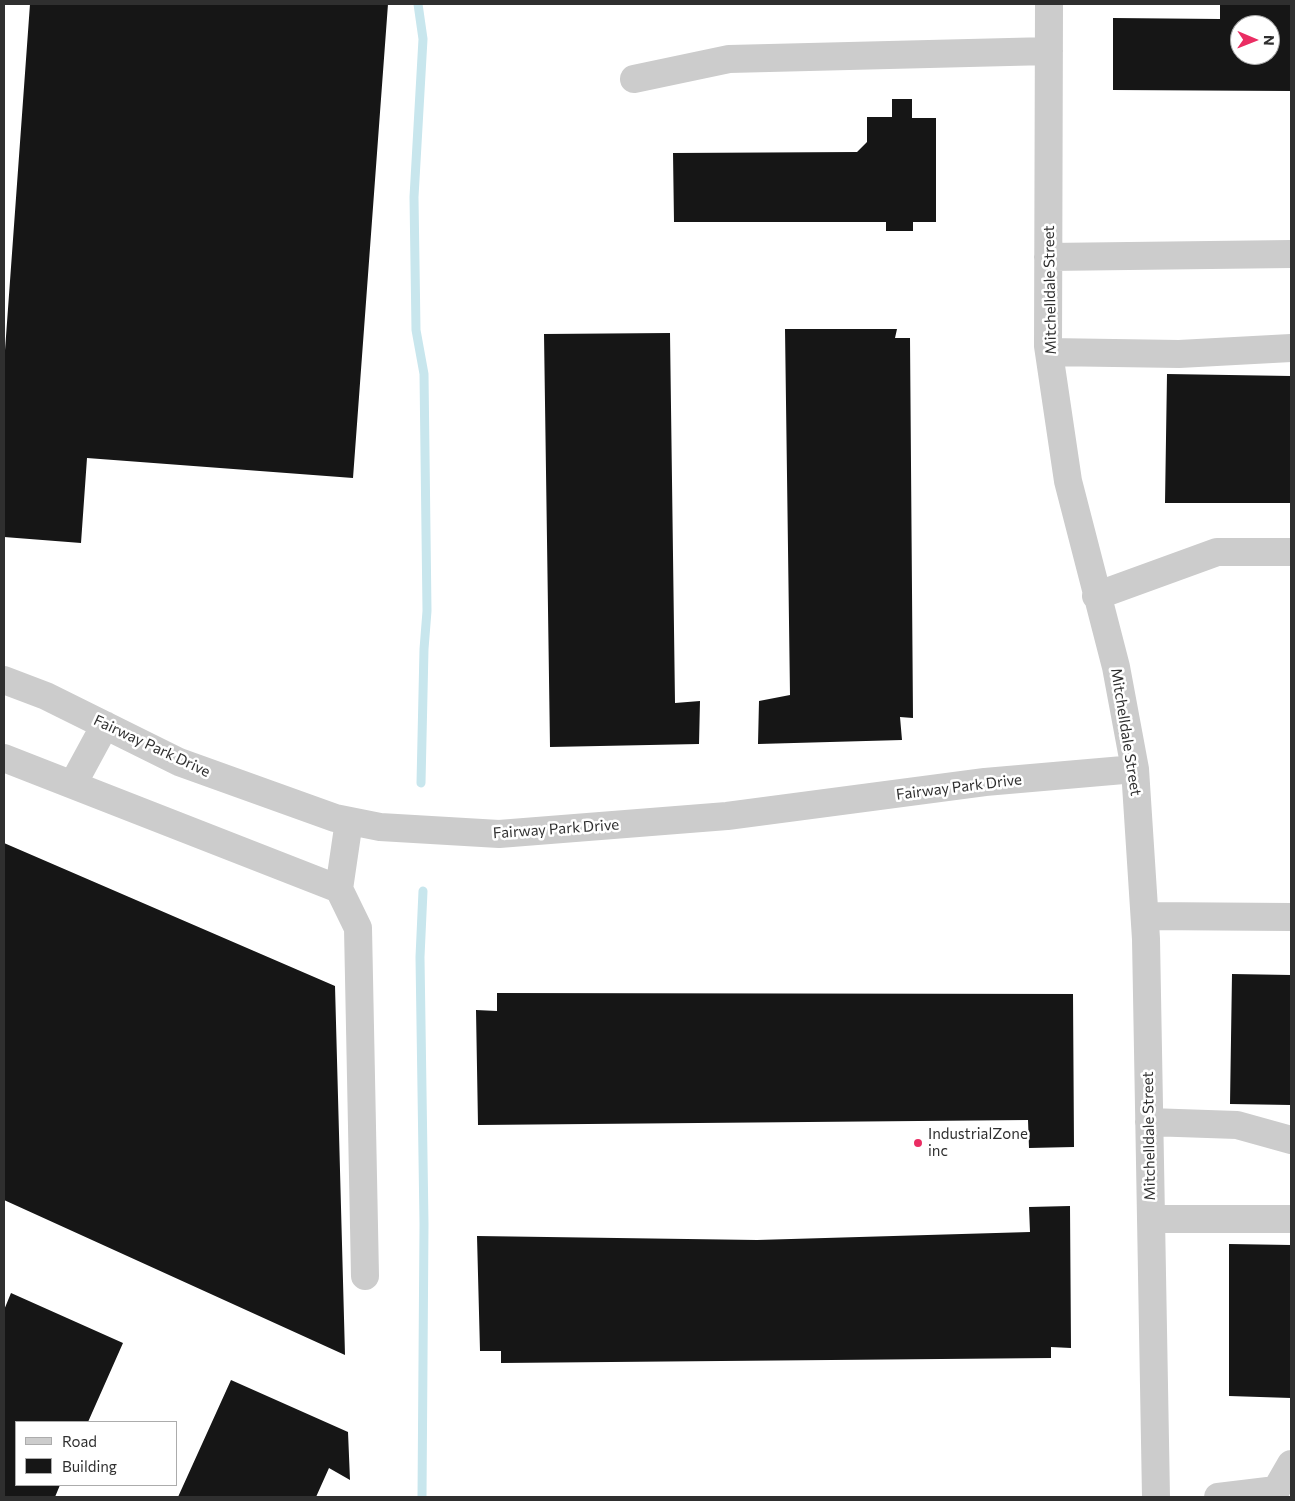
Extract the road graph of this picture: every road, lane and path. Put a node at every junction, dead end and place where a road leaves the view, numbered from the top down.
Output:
1 (1049, 4) edge
2 (1049, 51) junction
3 (634, 78) dead end
4 (1291, 254) edge
5 (1048, 257) junction
6 (1291, 348) edge
7 (1049, 352) junction
8 (1291, 552) edge
9 (1096, 596) junction
10 (4, 680) edge
11 (105, 725) junction
12 (4, 758) edge
13 (1135, 769) junction
14 (73, 784) junction
15 (349, 821) junction
16 (339, 889) junction
17 (1145, 916) junction
18 (1291, 917) edge
19 (1149, 1122) junction
20 (1291, 1140) edge
21 (1151, 1219) junction
22 (1291, 1219) edge
23 (365, 1276) dead end
24 (1291, 1464) edge
25 (1275, 1494) edge
26 (1156, 1497) edge
27 (1218, 1497) edge

1 - 2 street, Mitchelldale Street
2 - 3 street
2 - 5 street, Mitchelldale Street
4 - 5 street
5 - 7 street, Mitchelldale Street
6 - 7 street
7 - 9 street, Mitchelldale Street
8 - 9 street
9 - 13 street, Mitchelldale Street
10 - 11 street, Fairway Park Drive
11 - 14 street
11 - 15 street, Fairway Park Drive
12 - 14 street
13 - 15 street, Fairway Park Drive
13 - 17 street, Mitchelldale Street
14 - 16 street
15 - 16 street
16 - 23 street
17 - 18 street
17 - 19 street, Mitchelldale Street
19 - 20 street
19 - 21 street, Mitchelldale Street
21 - 22 street
21 - 26 street, Mitchelldale Street
24 - 25 street
25 - 27 street

